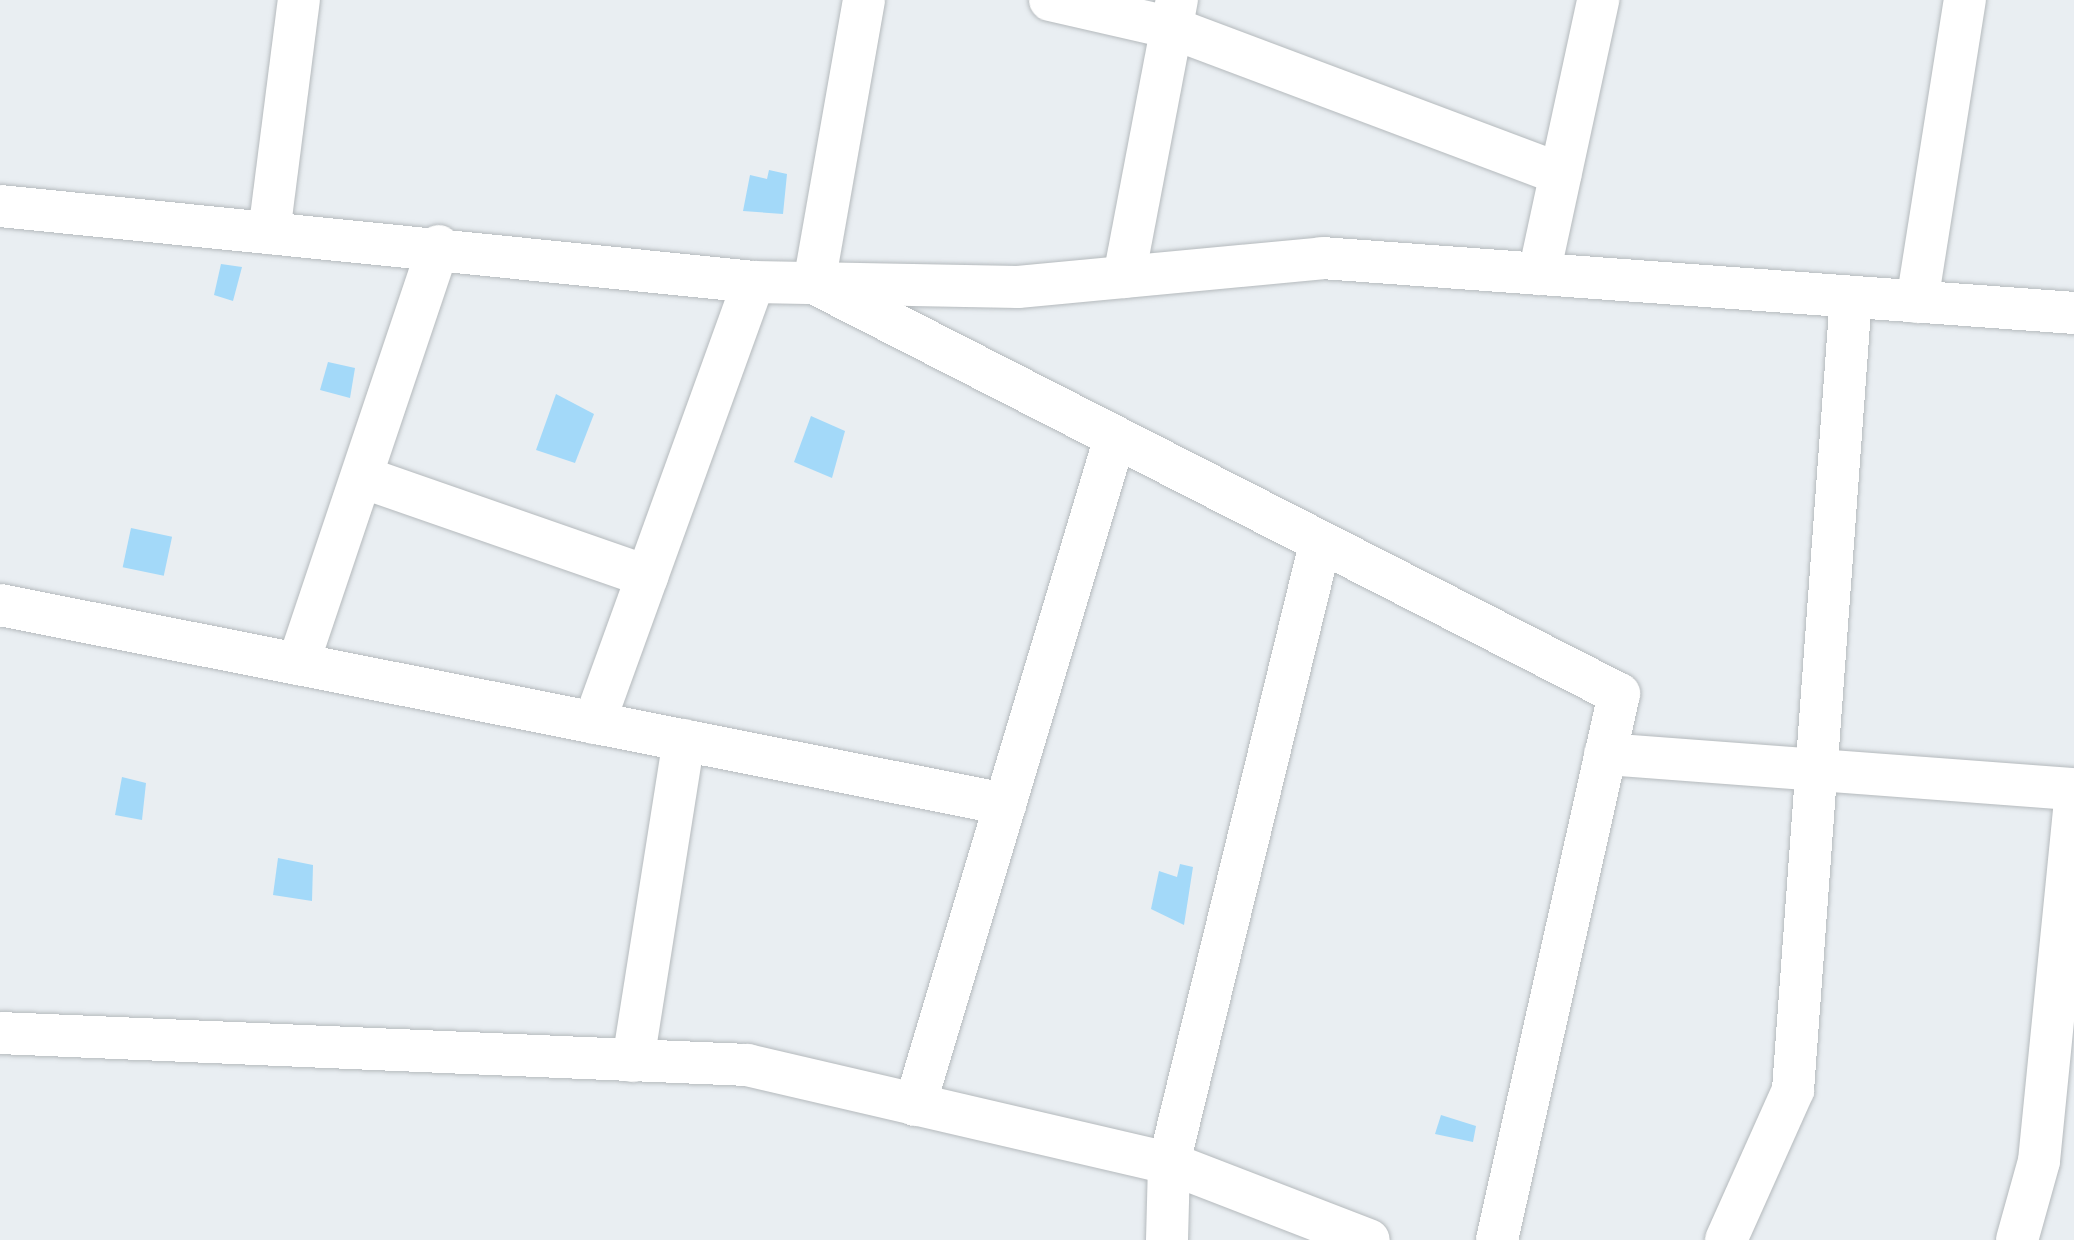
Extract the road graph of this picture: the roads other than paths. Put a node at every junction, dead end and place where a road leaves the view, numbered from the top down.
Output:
1 (299, 0) edge
2 (864, 0) edge
3 (1050, 0) edge
4 (1598, 0) edge
5 (1965, 0) edge
6 (1175, 14) edge
7 (1560, 174) junction
8 (0, 206) edge
9 (269, 233) junction
10 (440, 246) junction
11 (1539, 274) junction
12 (1124, 276) junction
13 (754, 282) junction
14 (814, 283) junction
15 (1851, 297) junction
16 (1917, 302) junction
17 (2074, 314) edge
18 (1114, 441) junction
19 (362, 477) junction
20 (1320, 544) junction
21 (647, 576) junction
22 (0, 605) edge
23 (298, 664) junction
24 (594, 723) junction
25 (684, 740) junction
26 (1606, 754) junction
27 (1816, 770) junction
28 (2074, 790) edge
29 (1005, 804) junction
30 (2074, 808) edge
31 (0, 1033) edge
32 (632, 1061) junction
33 (915, 1105) junction
34 (1169, 1163) junction
35 (2057, 1165) edge
36 (1167, 1240) edge
37 (1369, 1240) edge
38 (1497, 1240) edge
39 (1726, 1240) edge
40 (2017, 1240) edge

1 - 9 street
2 - 14 street
3 - 6 street
4 - 7 street
5 - 16 street
6 - 7 street
6 - 12 street
7 - 11 street
8 - 9 street
9 - 10 street
10 - 13 street
10 - 19 street
11 - 12 street
11 - 15 street
12 - 14 street
13 - 14 street
13 - 21 street
14 - 18 street
15 - 16 street
15 - 27 street
16 - 17 street
18 - 20 street
18 - 29 street
19 - 21 street
19 - 23 street
20 - 26 street
20 - 34 street
21 - 24 street
22 - 23 street
23 - 24 street
24 - 25 street
25 - 29 street
25 - 32 street
26 - 27 street
26 - 38 street
27 - 28 street
27 - 39 street
29 - 33 street
30 - 35 street
31 - 32 street
32 - 33 street
33 - 34 street
34 - 36 street
34 - 37 street
35 - 40 street

